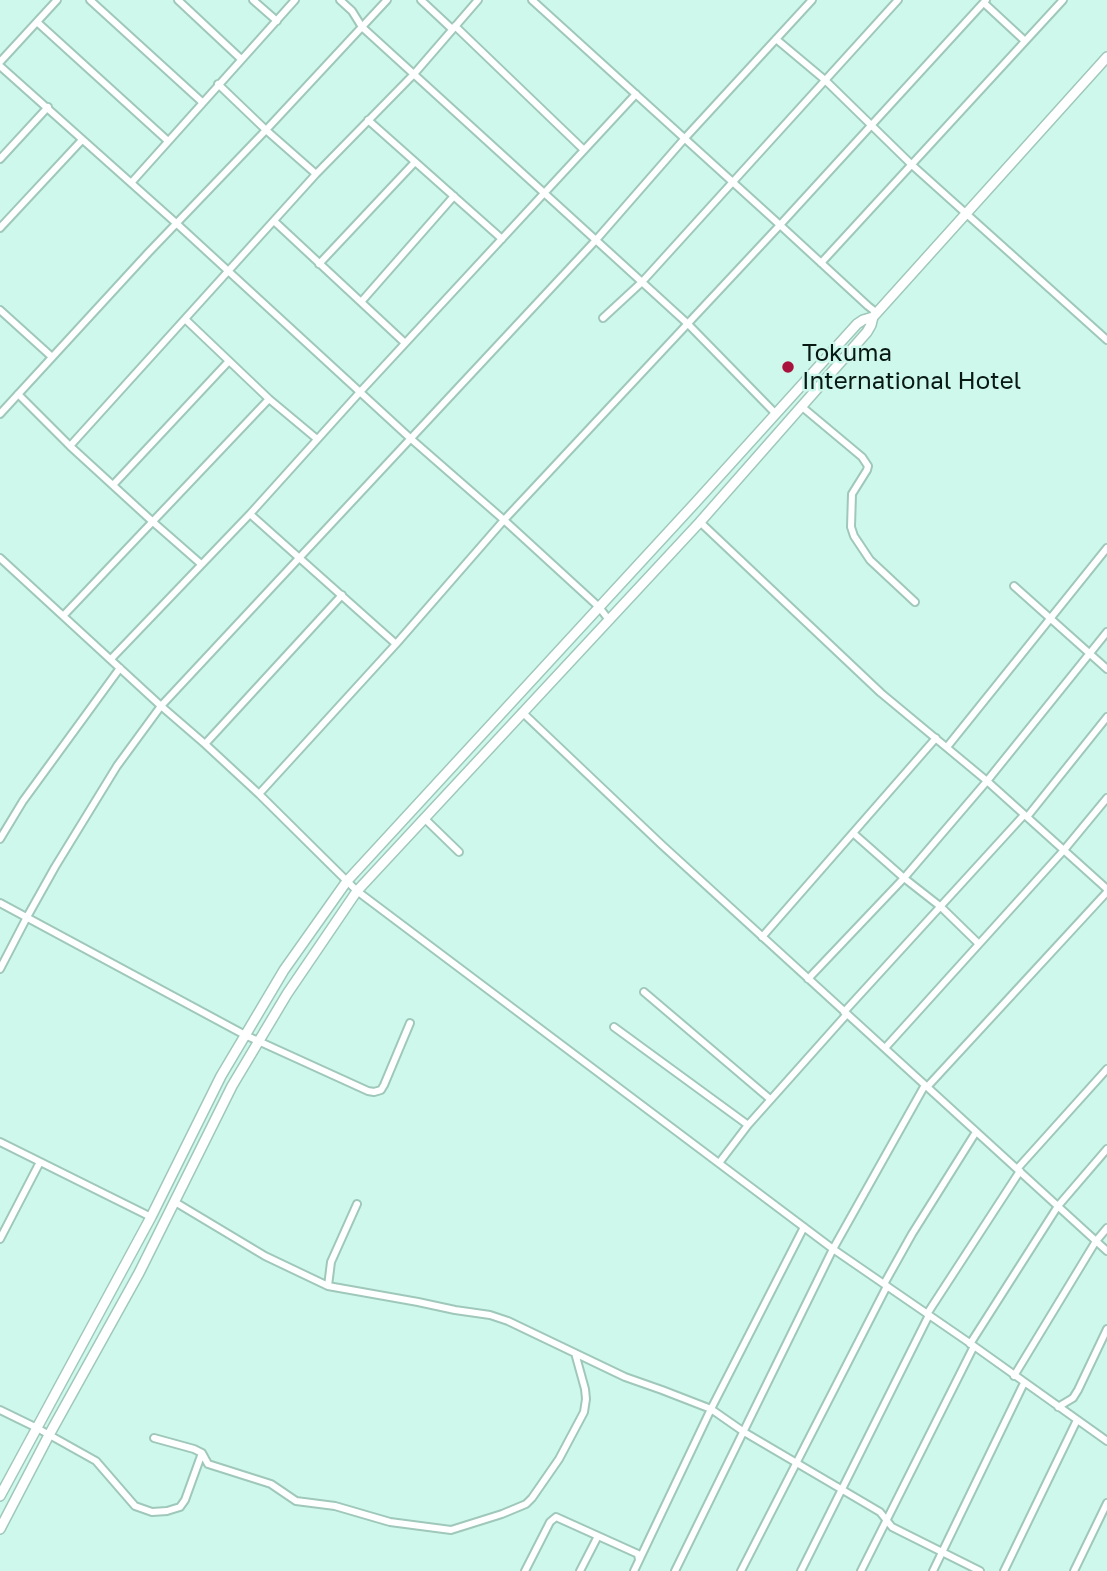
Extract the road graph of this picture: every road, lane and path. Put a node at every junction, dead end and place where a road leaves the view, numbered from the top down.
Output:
1 (57, 0) edge
2 (90, 0) edge
3 (178, 0) edge
4 (253, 0) edge
5 (295, 0) edge
6 (340, 0) edge
7 (387, 0) edge
8 (421, 0) edge
9 (478, 0) edge
10 (532, 0) edge
11 (812, 0) edge
12 (898, 0) edge
13 (1063, 0) edge
14 (985, 1) edge
15 (277, 20) junction
16 (37, 22) junction
17 (362, 27) junction
18 (453, 28) junction
19 (776, 39) junction
20 (1025, 41) junction
21 (1107, 57) edge
22 (241, 58) junction
23 (0, 64) edge
24 (414, 74) junction
25 (825, 80) junction
26 (218, 84) junction
27 (636, 94) junction
28 (202, 102) junction
29 (48, 107) junction
30 (369, 120) junction
31 (872, 126) junction
32 (266, 130) junction
33 (685, 138) junction
34 (82, 140) junction
35 (169, 141) junction
36 (584, 150) junction
37 (0, 159) edge
38 (415, 162) junction
39 (912, 165) junction
40 (316, 174) junction
41 (733, 181) junction
42 (131, 183) junction
43 (545, 193) junction
44 (454, 196) junction
45 (966, 213) junction
46 (274, 221) junction
47 (176, 223) junction
48 (780, 225) junction
49 (0, 228) edge
50 (502, 239) junction
51 (596, 240) junction
52 (821, 263) junction
53 (320, 264) junction
54 (228, 272) junction
55 (642, 282) junction
56 (360, 302) junction
57 (0, 310) edge
58 (875, 315) junction
59 (603, 318) dead end
60 (185, 319) junction
61 (688, 324) junction
62 (1107, 340) edge
63 (405, 343) junction
64 (52, 357) junction
65 (229, 361) junction
66 (360, 392) junction
67 (18, 394) junction
68 (269, 398) junction
69 (801, 406) junction
70 (775, 413) junction
71 (0, 414) edge
72 (410, 438) junction
73 (317, 439) junction
74 (70, 446) junction
75 (113, 485) junction
76 (250, 514) junction
77 (504, 520) junction
78 (153, 522) junction
79 (700, 522) junction
80 (1107, 548) edge
81 (299, 557) junction
82 (0, 558) edge
83 (201, 564) junction
84 (1014, 586) dead end
85 (342, 596) junction
86 (915, 602) dead end
87 (599, 607) junction
88 (64, 615) junction
89 (1050, 618) junction
90 (609, 620) junction
91 (1107, 632) edge
92 (396, 643) junction
93 (1089, 654) junction
94 (111, 659) junction
95 (120, 668) junction
96 (1107, 669) edge
97 (161, 706) junction
98 (522, 712) junction
99 (1107, 717) edge
100 (936, 738) junction
101 (205, 744) junction
102 (947, 747) junction
103 (987, 781) junction
104 (259, 794) junction
105 (1107, 798) edge
106 (1026, 816) junction
107 (424, 818) junction
108 (853, 833) junction
109 (0, 839) edge
110 (1064, 850) junction
111 (459, 852) dead end
112 (904, 878) junction
113 (347, 881) junction
114 (1107, 890) edge
115 (356, 891) junction
116 (0, 903) edge
117 (941, 907) junction
118 (27, 917) junction
119 (762, 937) junction
120 (979, 944) junction
121 (0, 968) edge
122 (808, 979) junction
123 (644, 992) dead end
124 (846, 1013) junction
125 (410, 1023) dead end
126 (614, 1027) dead end
127 (245, 1035) junction
128 (258, 1041) junction
129 (885, 1048) junction
130 (1107, 1069) edge
131 (926, 1086) junction
132 (770, 1099) junction
133 (748, 1125) junction
134 (976, 1132) junction
135 (0, 1142) edge
136 (1107, 1149) edge
137 (40, 1162) junction
138 (719, 1163) junction
139 (1018, 1170) junction
140 (175, 1202) junction
141 (358, 1204) dead end
142 (1058, 1206) junction
143 (151, 1217) junction
144 (804, 1227) junction
145 (1107, 1228) edge
146 (0, 1239) edge
147 (1096, 1241) junction
148 (833, 1249) junction
149 (1107, 1251) edge
150 (886, 1285) junction
151 (328, 1286) junction
152 (928, 1315) junction
153 (1107, 1329) edge
154 (972, 1345) junction
155 (575, 1353) junction
156 (1014, 1376) junction
157 (1024, 1383) junction
158 (1058, 1407) junction
159 (711, 1409) junction
160 (0, 1410) edge
161 (1077, 1420) junction
162 (37, 1428) junction
163 (744, 1432) junction
164 (49, 1434) junction
165 (154, 1438) dead end
166 (1107, 1441) edge
167 (202, 1453) junction
168 (797, 1461) junction
169 (842, 1489) junction
170 (0, 1496) edge
171 (1107, 1503) edge
172 (886, 1519) junction
173 (0, 1529) edge
174 (598, 1536) junction
175 (943, 1552) junction
176 (639, 1560) junction
177 (525, 1571) edge
178 (580, 1571) edge
179 (634, 1571) edge
180 (675, 1571) edge
181 (741, 1571) edge
182 (801, 1571) edge
183 (860, 1571) edge
184 (933, 1571) edge
185 (980, 1571) edge
186 (1004, 1571) edge
187 (1074, 1571) edge

1 - 16 street
2 - 28 street
3 - 22 street
4 - 15 street
5 - 15 street
6 - 17 street
7 - 17 street
8 - 18 street
9 - 18 street
10 - 27 street
11 - 19 street
12 - 25 street
13 - 20 street
14 - 20 street
14 - 31 street
15 - 22 street
16 - 23 street
16 - 35 street
17 - 24 street
17 - 32 street
18 - 24 street
18 - 36 street
19 - 25 street
19 - 33 street
20 - 39 street
21 - 45 main road
22 - 26 street
23 - 29 street
24 - 30 street
24 - 43 street
25 - 31 street
25 - 41 street
26 - 28 street
26 - 32 street
27 - 33 street
27 - 36 street
28 - 35 street
29 - 34 street
29 - 37 street
30 - 38 street
30 - 40 street
31 - 39 street
31 - 48 street
32 - 40 street
32 - 47 street
33 - 41 street
33 - 51 street
34 - 42 street
34 - 49 street
35 - 42 street
36 - 43 street
38 - 44 street
38 - 53 street
39 - 45 street
39 - 52 street
40 - 46 street
41 - 48 street
41 - 55 street
42 - 47 street
43 - 50 street
43 - 51 street
44 - 50 street
44 - 56 street
45 - 58 main road
45 - 62 street
46 - 53 street
46 - 54 street
47 - 54 street
47 - 64 street
48 - 52 street
48 - 61 street
50 - 63 street
51 - 55 street
51 - 72 street
52 - 58 street
53 - 56 street
54 - 60 street
54 - 66 street
55 - 59 street
55 - 61 street
56 - 63 street
57 - 64 street
58 - 69 main road
58 - 70 main road
60 - 65 street
60 - 74 street
61 - 70 street
61 - 77 street
63 - 66 street
64 - 67 street
65 - 68 street
65 - 75 street
66 - 72 street
66 - 73 street
67 - 71 street
67 - 74 street
68 - 73 street
68 - 78 street
69 - 79 main road
69 - 86 street
70 - 87 main road
72 - 77 street
72 - 81 street
73 - 76 street
74 - 75 street
75 - 78 street
76 - 81 street
76 - 83 street
77 - 87 street
77 - 92 street
78 - 83 street
78 - 88 street
79 - 90 main road
79 - 100 street
80 - 89 street
81 - 85 street
81 - 97 street
82 - 88 street
83 - 94 street
84 - 89 street
85 - 92 street
85 - 101 street
87 - 90 street
87 - 113 main road
88 - 94 street
89 - 93 street
89 - 102 street
90 - 98 main road
91 - 93 street
92 - 104 street
93 - 96 street
93 - 103 street
94 - 95 street
95 - 97 street
95 - 109 street
97 - 101 street
97 - 118 street
98 - 107 main road
98 - 119 street
99 - 106 street
100 - 102 street
100 - 108 street
101 - 104 street
102 - 103 street
103 - 106 street
103 - 112 street
104 - 113 street
105 - 110 street
106 - 110 street
106 - 117 street
107 - 111 street
107 - 115 main road
108 - 112 street
108 - 119 street
110 - 114 street
110 - 120 street
112 - 117 street
112 - 122 street
113 - 115 street
113 - 127 main road
114 - 131 street
115 - 128 main road
115 - 138 street
116 - 118 street
117 - 120 street
117 - 124 street
118 - 121 street
118 - 127 street
119 - 122 street
120 - 129 street
122 - 124 street
123 - 132 street
124 - 129 street
124 - 132 street
125 - 128 street
126 - 133 street
127 - 128 street
127 - 143 main road
128 - 140 main road
129 - 131 street
130 - 139 street
131 - 134 street
131 - 148 street
132 - 133 street
133 - 138 street
134 - 139 street
134 - 150 street
135 - 137 street
136 - 142 street
137 - 143 street
137 - 146 street
138 - 144 street
139 - 142 street
139 - 152 street
140 - 151 street
140 - 164 main road
141 - 151 street
142 - 147 street
142 - 154 street
143 - 162 main road
144 - 148 street
144 - 159 street
145 - 147 street
147 - 149 street
147 - 156 street
148 - 150 street
148 - 163 street
150 - 152 street
150 - 168 street
151 - 155 street
152 - 154 street
152 - 169 street
153 - 158 street
154 - 156 street
154 - 172 street
155 - 159 street
155 - 167 street
156 - 157 street
157 - 158 street
157 - 175 street
158 - 161 street
159 - 163 street
159 - 176 street
160 - 162 street
161 - 166 street
161 - 186 street
162 - 164 street
162 - 170 main road
163 - 168 street
163 - 180 street
164 - 167 street
164 - 173 main road
165 - 167 street
168 - 169 street
168 - 181 street
169 - 172 street
169 - 182 street
171 - 187 street
172 - 175 street
172 - 183 street
174 - 176 street
174 - 177 street
174 - 178 street
175 - 184 street
175 - 185 street
176 - 179 street

